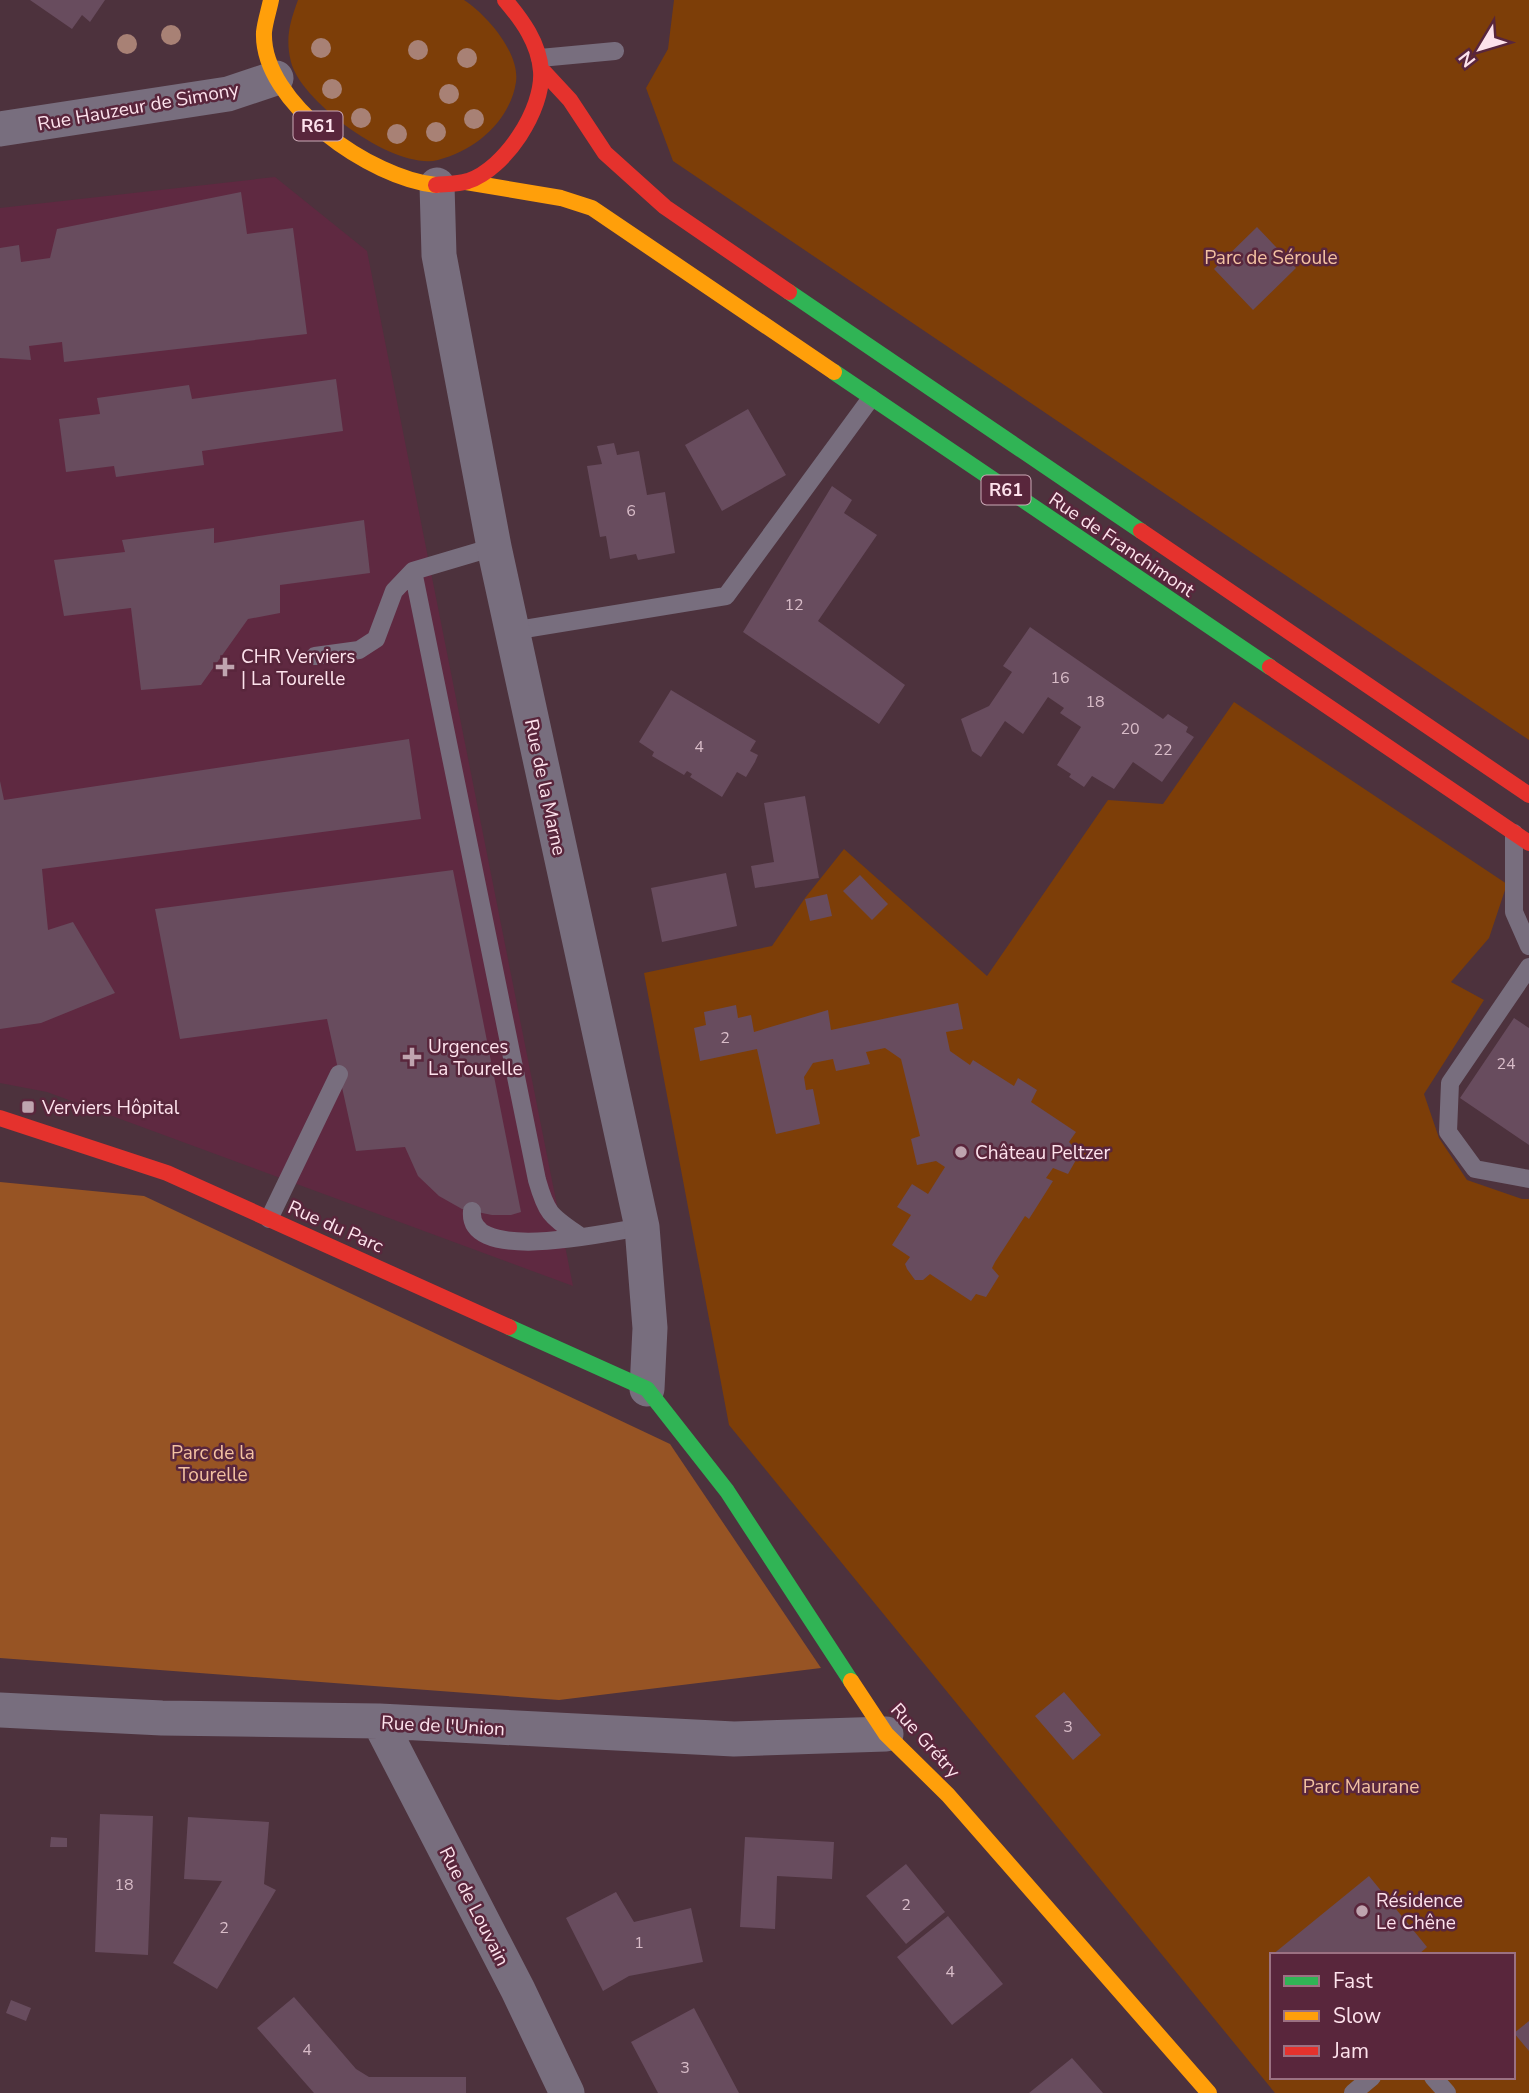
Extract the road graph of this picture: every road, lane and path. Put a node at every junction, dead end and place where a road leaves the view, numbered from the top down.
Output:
1 (271, 0) edge
2 (505, 0) edge
3 (615, 51) dead end
4 (542, 65) junction
5 (276, 78) junction
6 (0, 129) edge
7 (452, 183) junction
8 (871, 398) junction
9 (494, 547) junction
10 (413, 571) junction
11 (512, 631) junction
12 (315, 656) dead end
13 (1529, 795) edge
14 (1522, 838) edge
15 (1529, 946) edge
16 (1529, 967) edge
17 (339, 1074) dead end
18 (0, 1118) edge
19 (1529, 1179) edge
20 (472, 1211) dead end
21 (269, 1219) junction
22 (642, 1227) junction
23 (580, 1236) junction
24 (647, 1389) junction
25 (0, 1710) edge
26 (379, 1721) junction
27 (886, 1734) junction
28 (1370, 2079) edge
29 (1435, 2079) edge
30 (567, 2093) edge
31 (1209, 2093) edge
32 (1353, 2093) edge
33 (1447, 2093) edge

1 - 5 main road, R61
2 - 4 main road, R61
3 - 4 lane
4 - 7 main road
4 - 13 main road, Rue de Franchimont / R61
5 - 6 street, Rue Hauzeur de Simony
5 - 7 main road, R61
7 - 8 main road, Rue de Franchimont / R61
7 - 9 street, Rue de la Marne
8 - 11 lane
8 - 14 main road, Rue de Franchimont / R61
9 - 10 lane
9 - 11 street, Rue de la Marne
10 - 12 lane
10 - 23 lane
11 - 22 street, Rue de la Marne
14 - 15 lane
16 - 19 lane
17 - 21 lane
18 - 21 main road, Rue du Parc
20 - 23 lane
21 - 24 main road, Rue du Parc
22 - 23 lane
22 - 24 street, Rue de la Marne
24 - 27 main road, Rue Grétry
25 - 26 street, Rue de l'Union
26 - 27 street, Rue de l'Union
26 - 30 street, Rue de Louvain
27 - 31 main road, Rue Grétry
28 - 32 lane
29 - 33 lane

